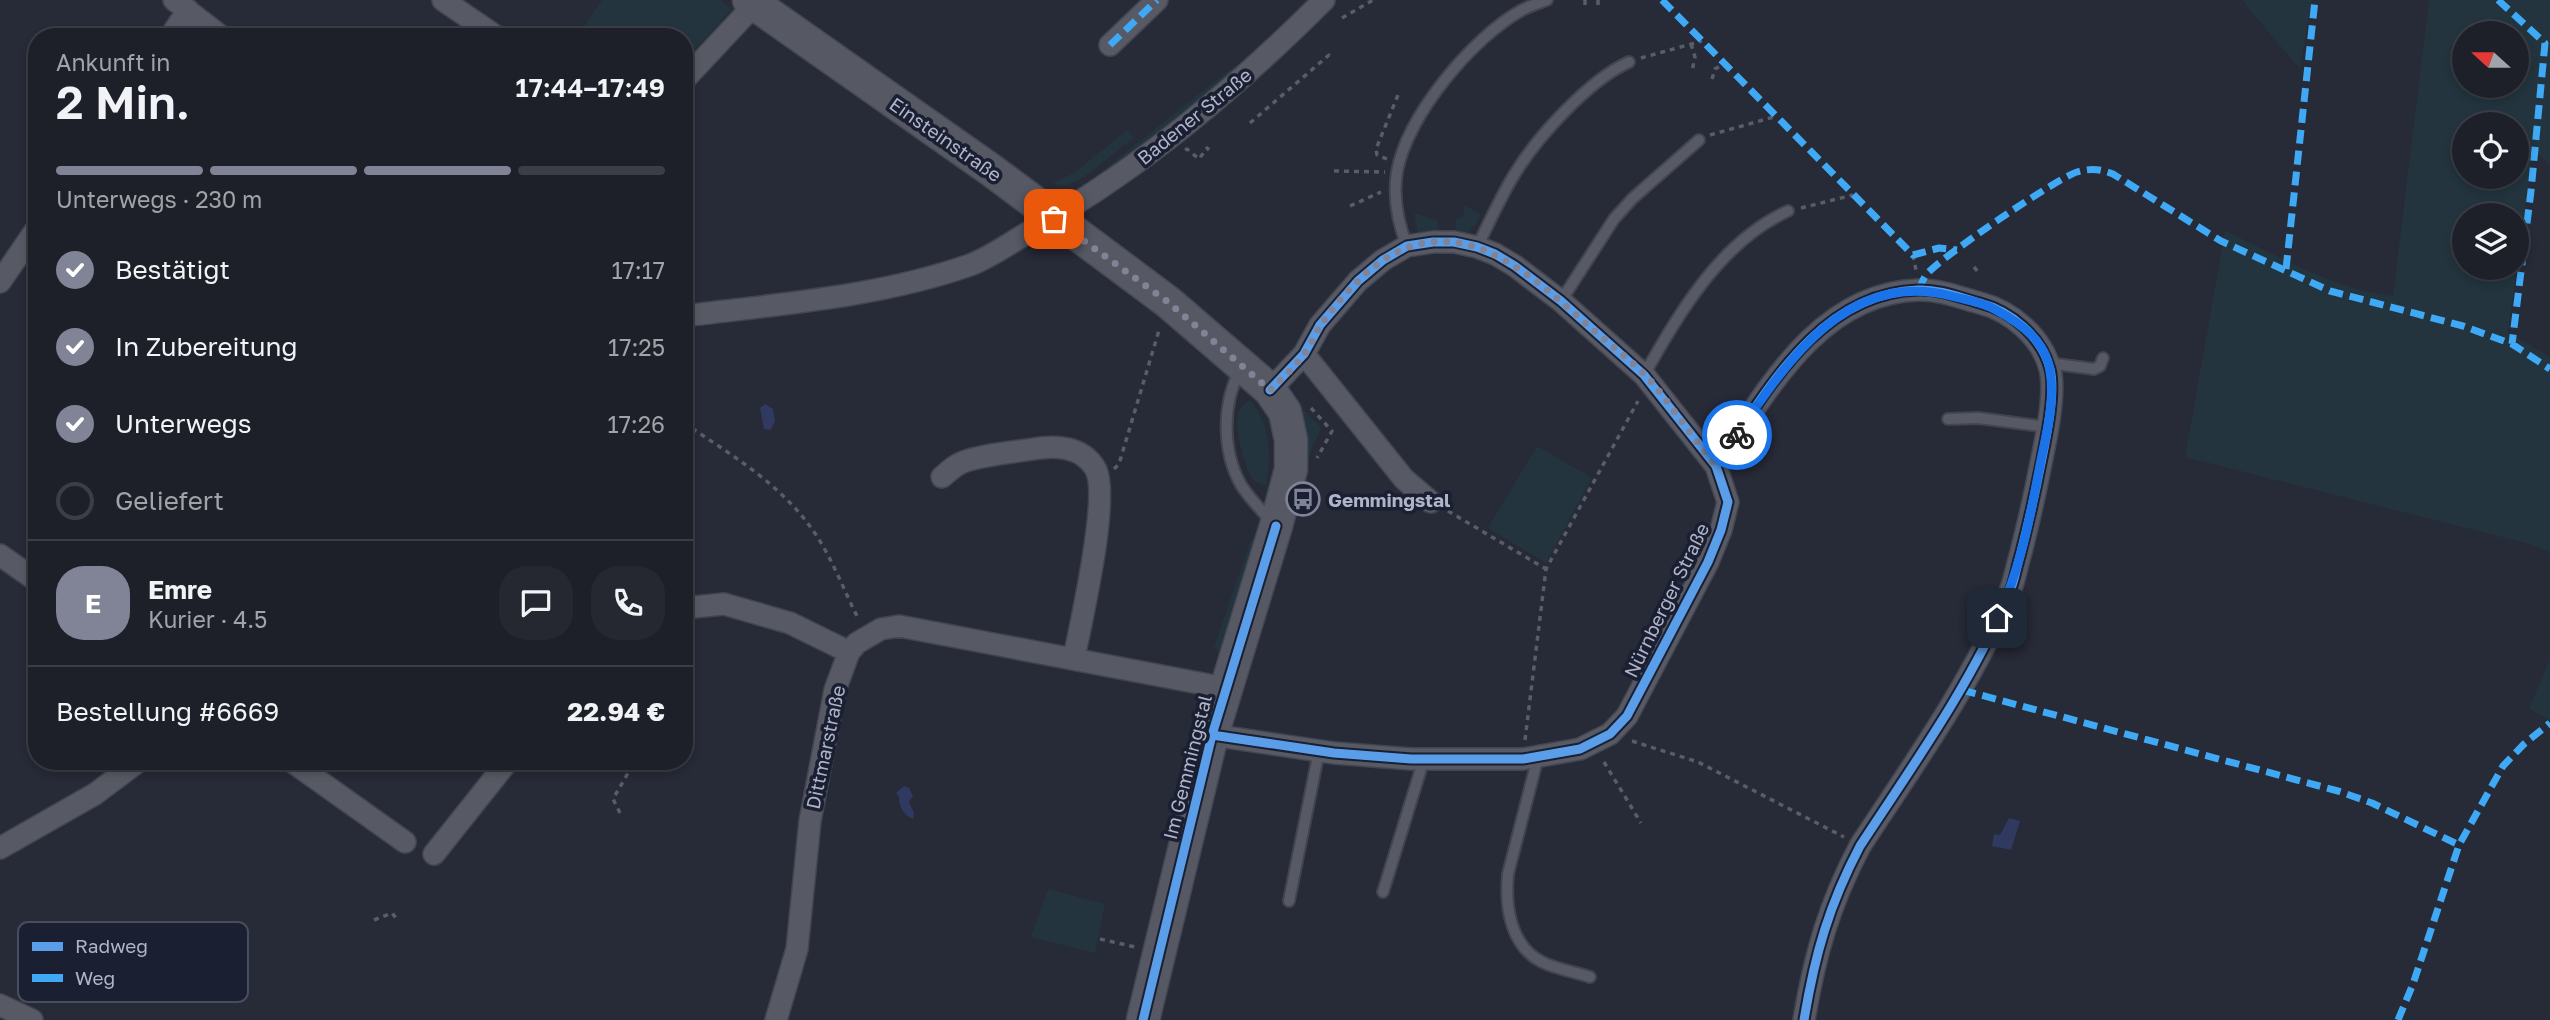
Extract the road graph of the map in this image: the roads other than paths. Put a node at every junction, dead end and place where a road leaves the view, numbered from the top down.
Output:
1 (443, 0) edge
2 (1324, 0) edge
3 (1547, 0) edge
4 (752, 2) edge
5 (1151, 2) edge
6 (181, 5) edge
7 (173, 28) edge
8 (210, 28) edge
9 (483, 28) edge
10 (1110, 45) dead end
11 (1629, 62) road end
12 (693, 70) edge
13 (1699, 140) road end
14 (1788, 211) road end
15 (1054, 219) junction
16 (1407, 246) junction
17 (1477, 247) junction
18 (28, 248) edge
19 (0, 282) edge
20 (1561, 301) junction
21 (693, 315) edge
22 (1304, 354) junction
23 (2103, 358) dead end
24 (2048, 363) junction
25 (1243, 364) junction
26 (1649, 380) junction
27 (1270, 390) junction
28 (1948, 419) dead end
29 (2048, 427) junction
30 (1716, 466) junction
31 (942, 477) dead end
32 (1431, 502) road end
33 (1276, 526) junction
34 (0, 555) edge
35 (28, 575) edge
36 (693, 607) edge
37 (849, 652) junction
38 (1074, 658) junction
39 (1225, 688) junction
40 (1212, 735) junction
41 (1319, 751) junction
42 (1530, 758) junction
43 (1424, 759) junction
44 (127, 770) edge
45 (304, 770) edge
46 (501, 770) edge
47 (405, 842) dead end
48 (1, 846) edge
49 (434, 854) dead end
50 (1383, 892) dead end
51 (1289, 901) dead end
52 (1590, 977) dead end
53 (0, 1004) edge
54 (32, 1020) edge
55 (776, 1020) edge
56 (1143, 1020) edge
57 (1804, 1020) edge

1 - 9 street
2 - 15 street, Badener Straße
3 - 16 lane
4 - 12 street
4 - 15 street, Einsteinstraße
5 - 10 street
6 - 7 street
6 - 8 street
11 - 17 lane
13 - 20 lane
14 - 26 lane
15 - 21 street, Badener Straße
15 - 25 street, Einsteinstraße
16 - 17 street
16 - 22 street
17 - 20 street
18 - 19 street
20 - 26 street
22 - 27 street
22 - 32 street
23 - 24 lane
24 - 29 street
24 - 30 street
25 - 27 street, Einsteinstraße
25 - 33 lane
26 - 30 street
27 - 33 street, Im Gemmingstal
28 - 29 lane
29 - 57 street
30 - 42 street, Nürnberger Straße
31 - 38 street
33 - 39 street, Im Gemmingstal
34 - 35 street
36 - 37 street
37 - 38 street
37 - 55 street, Dittmarstraße
38 - 39 street
39 - 40 street, Im Gemmingstal
40 - 41 street, Nürnberger Straße
40 - 56 street, Im Gemmingstal
41 - 43 street, Nürnberger Straße
41 - 51 lane
42 - 43 street, Nürnberger Straße
42 - 52 lane
43 - 50 lane
44 - 48 street
45 - 47 street
46 - 49 street
53 - 54 street

